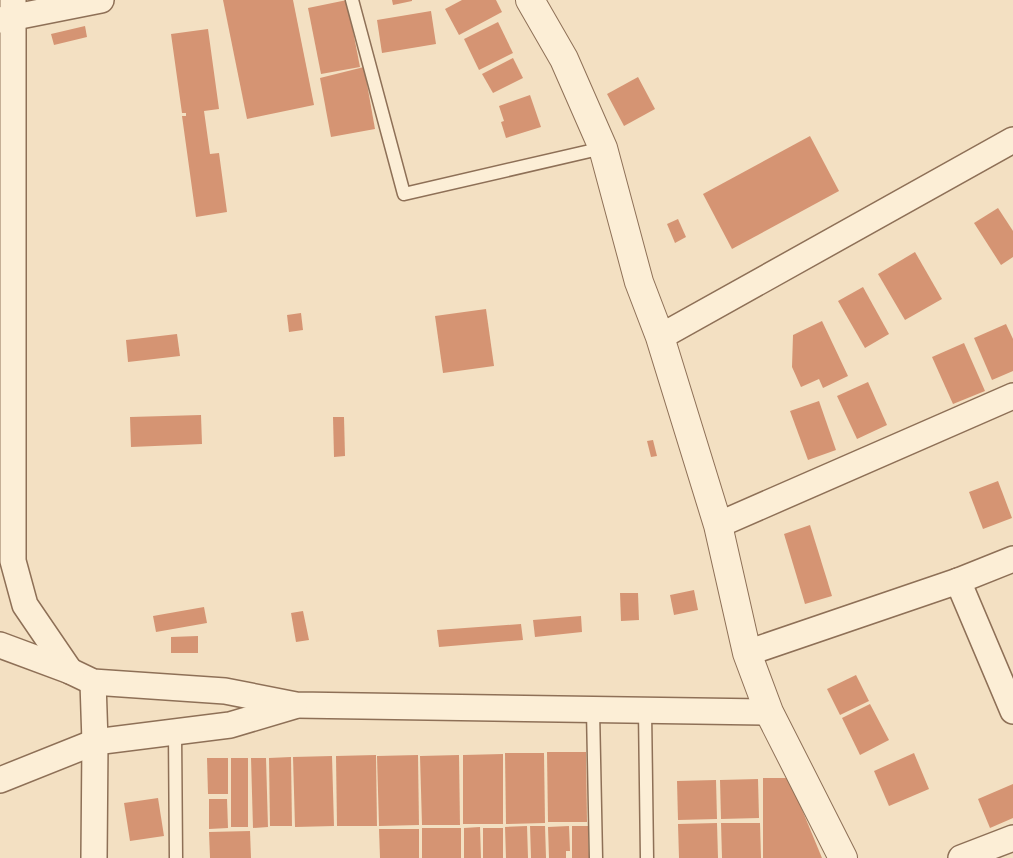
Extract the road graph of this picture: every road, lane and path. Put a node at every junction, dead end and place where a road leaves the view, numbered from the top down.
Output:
1 (101, 0) edge
2 (352, 0) edge
3 (530, 0) edge
4 (8, 13) edge
5 (1013, 140) edge
6 (603, 148) junction
7 (660, 337) junction
8 (1013, 396) edge
9 (718, 525) junction
10 (1013, 559) edge
11 (958, 580) junction
12 (0, 645) edge
13 (747, 653) junction
14 (70, 671) junction
15 (93, 682) junction
16 (296, 705) junction
17 (593, 710) junction
18 (644, 710) junction
19 (1013, 711) edge
20 (769, 712) junction
21 (175, 732) junction
22 (95, 742) junction
23 (0, 780) edge
24 (1013, 838) edge
25 (94, 858) edge
26 (176, 858) edge
27 (596, 858) edge
28 (647, 858) edge
29 (843, 858) edge
30 (961, 858) edge

1 - 4 street
2 - 6 lane
3 - 6 street
4 - 14 street
5 - 7 street
6 - 7 street
7 - 9 street
8 - 9 street
9 - 13 street
10 - 11 street
11 - 13 street
11 - 19 street
12 - 14 street
13 - 20 street
14 - 15 street
15 - 16 street
15 - 22 street
16 - 17 street
16 - 21 street
17 - 18 street
17 - 27 lane
18 - 20 street
18 - 28 lane
20 - 29 street
21 - 22 street
21 - 26 lane
22 - 23 street
22 - 25 street
24 - 30 street

